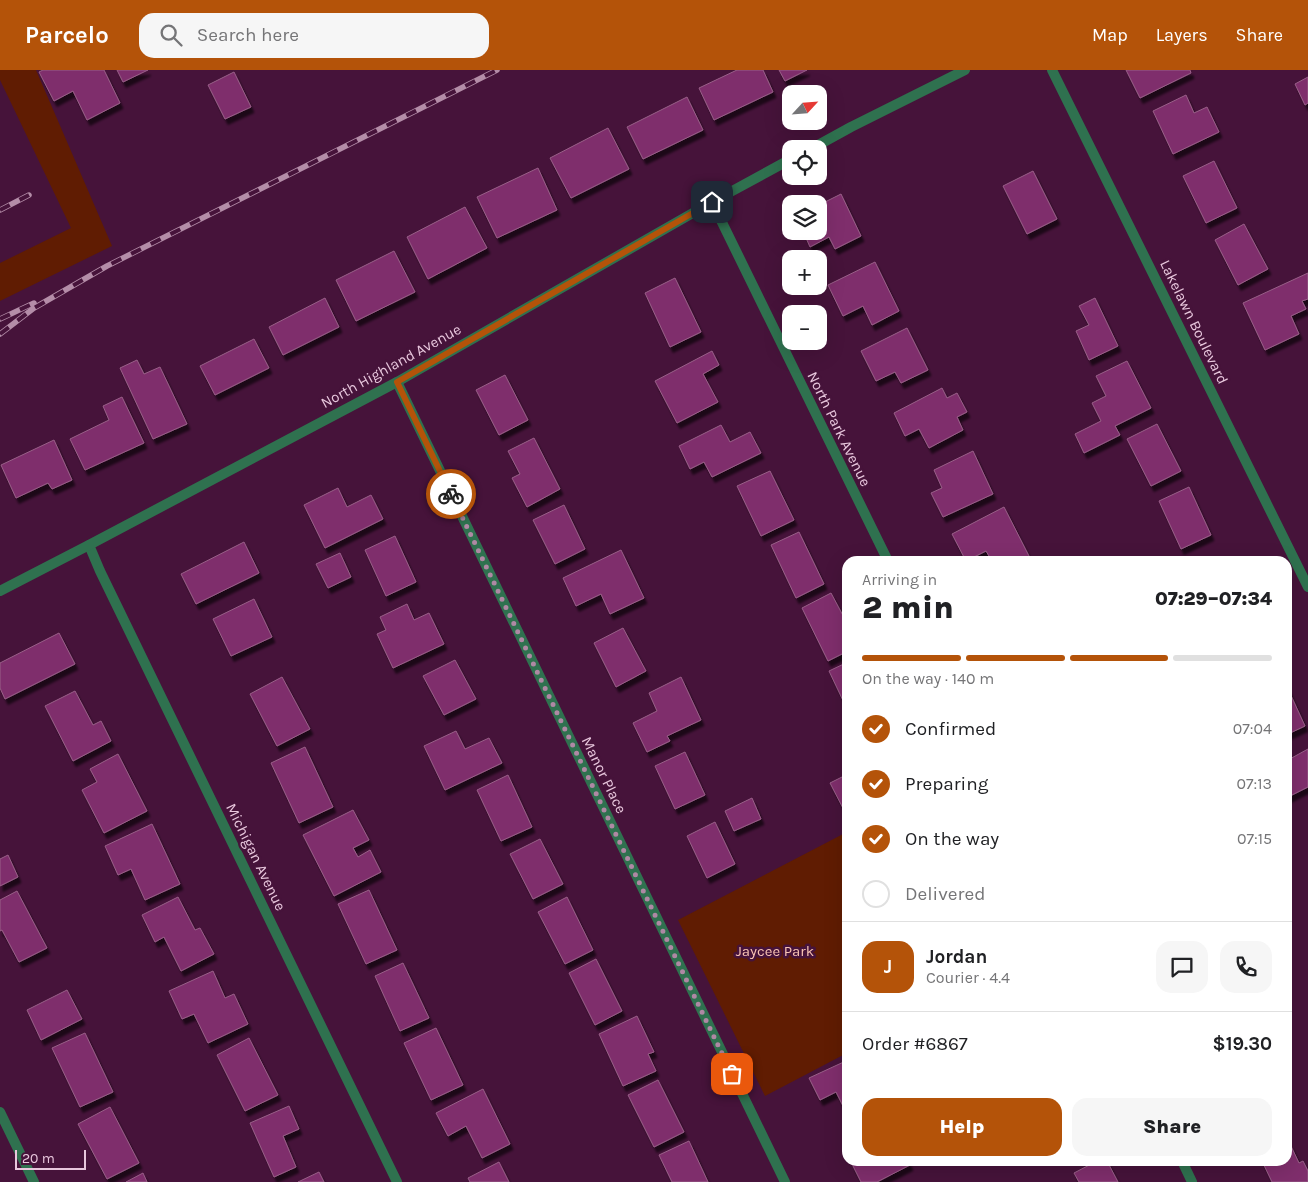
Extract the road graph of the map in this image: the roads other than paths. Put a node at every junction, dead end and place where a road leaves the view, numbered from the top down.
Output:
1 (964, 70) edge
2 (1052, 70) edge
3 (827, 140) edge
4 (782, 164) edge
5 (712, 202) junction
6 (397, 382) junction
7 (89, 545) junction
8 (886, 556) edge
9 (1308, 587) edge
10 (0, 591) edge
11 (0, 1112) edge
12 (1184, 1166) edge
13 (34, 1182) edge
14 (397, 1182) edge
15 (785, 1182) edge
16 (1192, 1182) edge

1 - 3 street
2 - 9 street, Lakelawn Boulevard
4 - 5 street, North Highland Avenue
5 - 6 street, North Highland Avenue
5 - 8 street, North Park Avenue
6 - 7 street, North Highland Avenue
6 - 15 street, Manor Place
7 - 10 street, North Highland Avenue
7 - 14 street, Michigan Avenue
11 - 13 street
12 - 16 street

